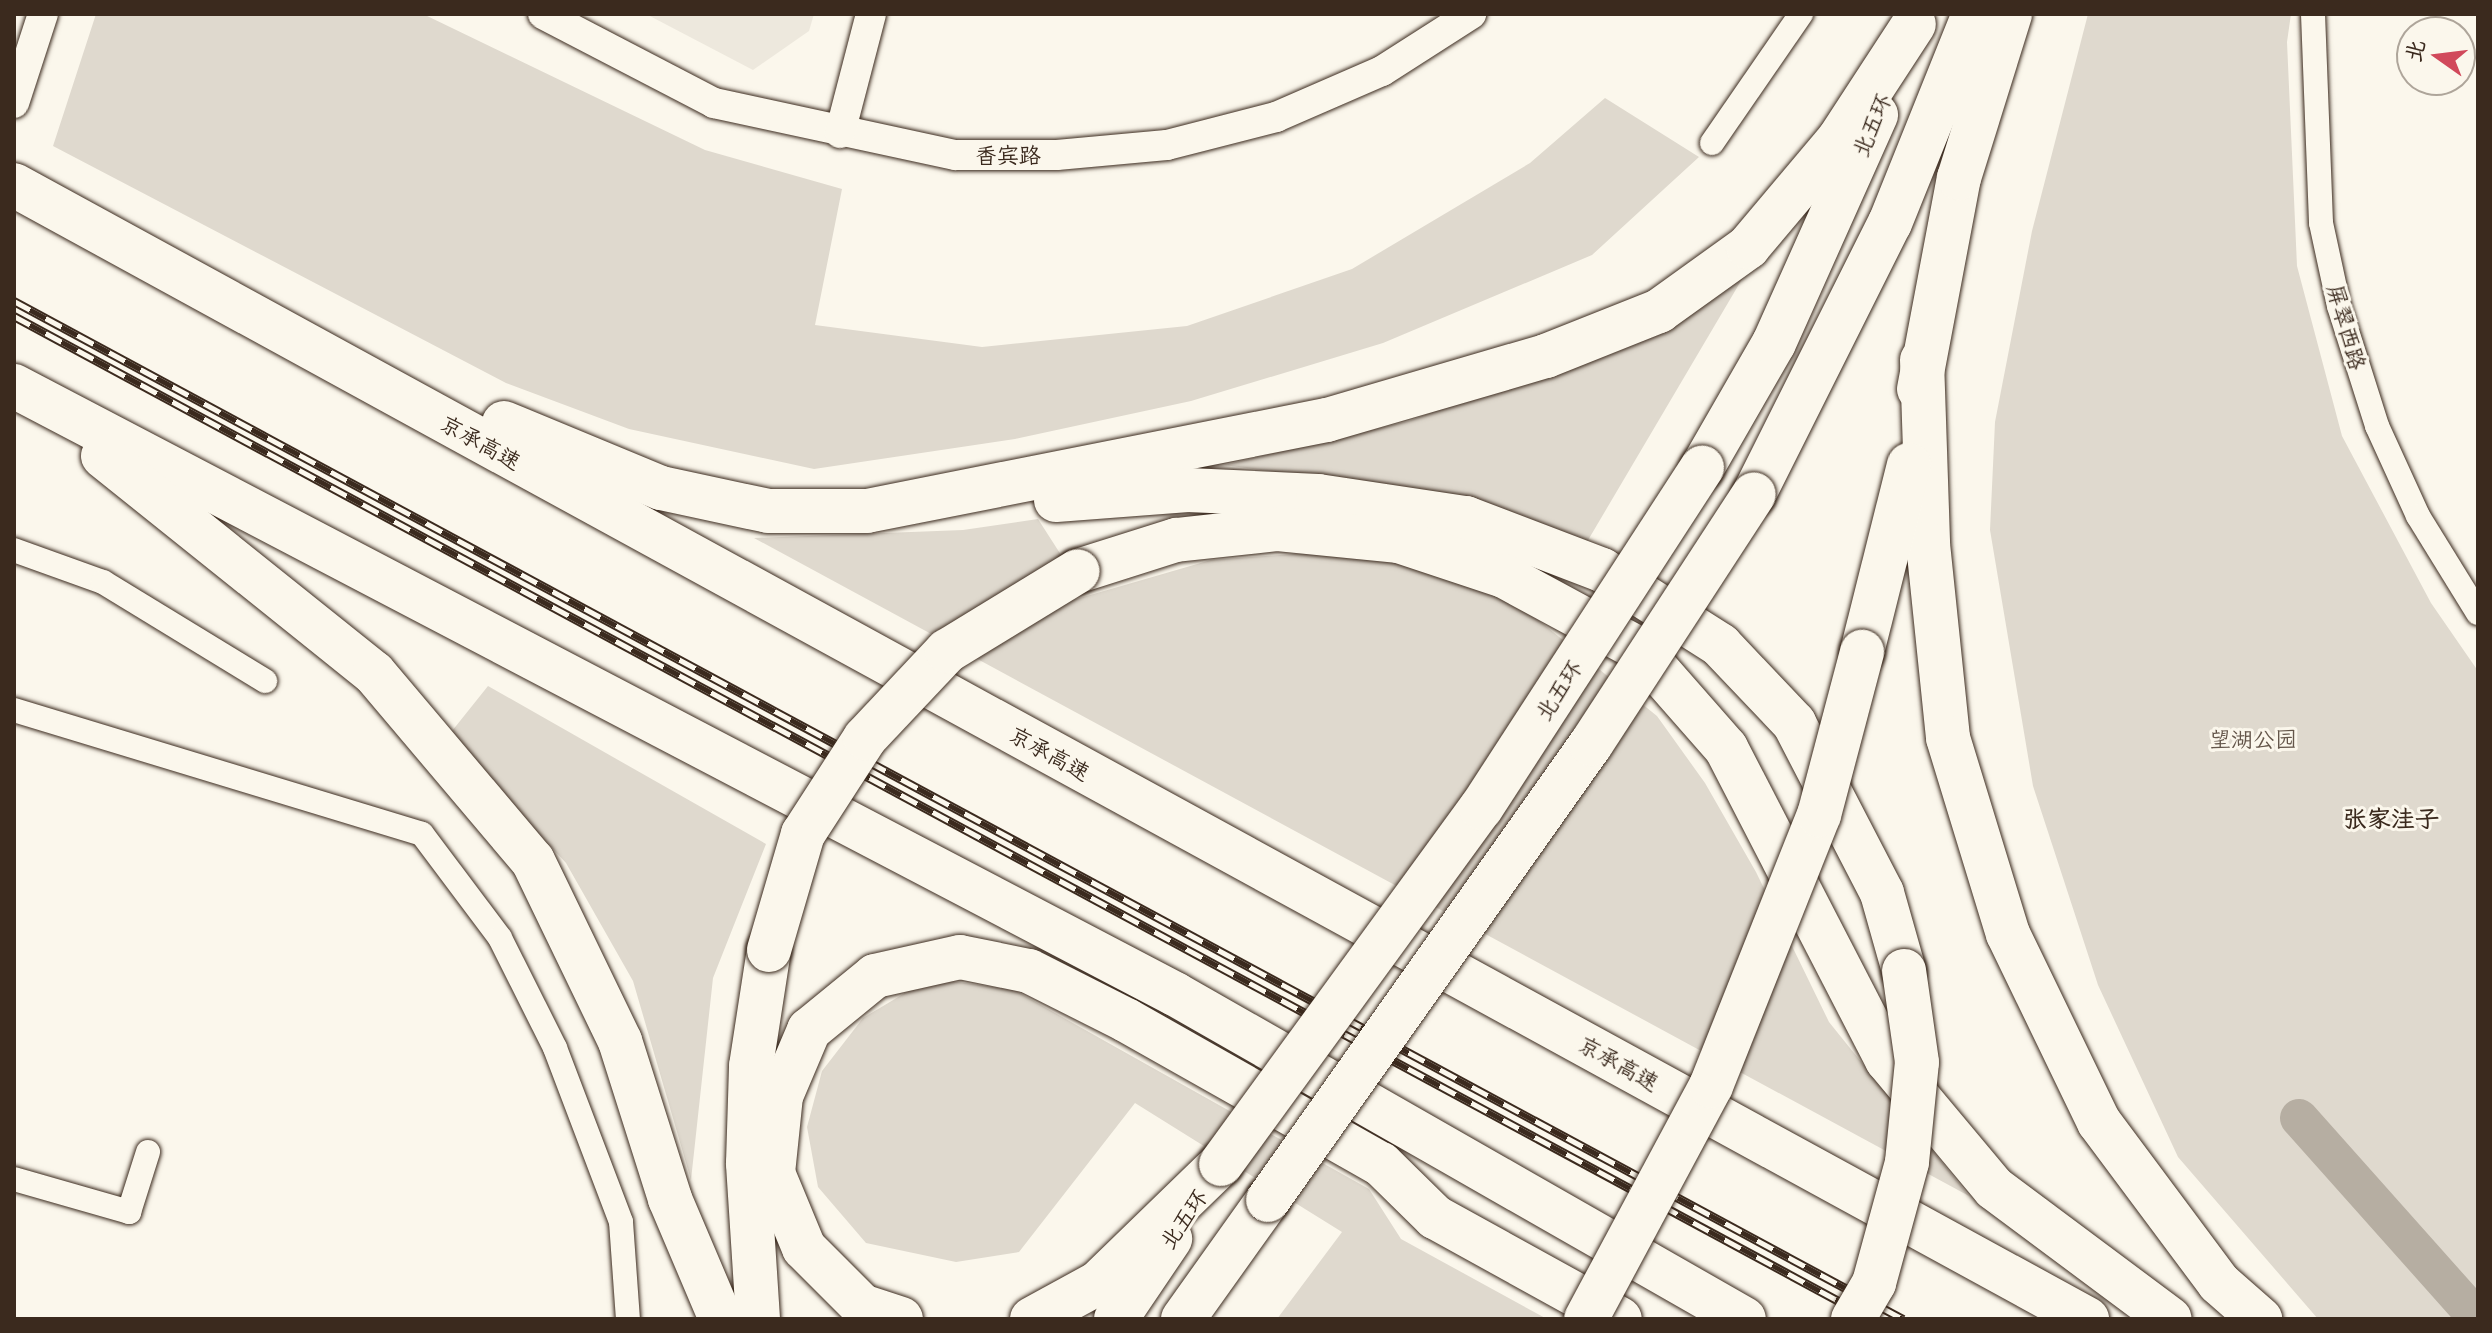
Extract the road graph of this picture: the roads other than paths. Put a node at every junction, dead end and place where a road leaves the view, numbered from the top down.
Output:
1 (43, 14) edge
2 (543, 14) edge
3 (871, 14) edge
4 (1471, 14) edge
5 (1801, 14) edge
6 (1974, 14) edge
7 (2010, 14) edge
8 (2313, 14) edge
9 (1916, 19) edge
10 (14, 103) edge
11 (840, 133) junction
12 (1712, 143) dead end
13 (14, 185) edge
14 (60, 212) junction
15 (1922, 360) junction
16 (14, 386) edge
17 (867, 511) junction
18 (14, 550) edge
19 (2478, 613) edge
20 (265, 681) dead end
21 (14, 710) edge
22 (148, 1152) dead end
23 (1221, 1164) junction
24 (14, 1179) edge
25 (670, 1199) junction
26 (757, 1299) edge
27 (628, 1319) edge
28 (687, 1319) edge
29 (721, 1319) edge
30 (901, 1319) edge
31 (1032, 1319) edge
32 (1116, 1319) edge
33 (1183, 1319) edge
34 (1586, 1319) edge
35 (1620, 1319) edge
36 (1744, 1319) edge
37 (1853, 1319) edge
38 (2087, 1319) edge
39 (2170, 1319) edge
40 (2260, 1319) edge

1 - 10 street
2 - 11 street, 香宾路
3 - 11 street
4 - 11 street, 香宾路
5 - 12 street
6 - 33 highway, bridge
7 - 15 highway
8 - 19 street, 屏翠西路
9 - 17 highway
9 - 23 highway, 北五环, bridge
13 - 14 highway, 京承高速
14 - 17 highway
14 - 38 highway, 京承高速
15 - 34 highway, bridge
15 - 40 highway
16 - 25 highway
16 - 36 highway
17 - 37 highway, bridge
18 - 20 street
21 - 27 street
22 - 24 street
23 - 31 highway
23 - 32 highway, 北五环
25 - 28 highway
25 - 29 highway
26 - 39 highway, bridge
30 - 35 highway

